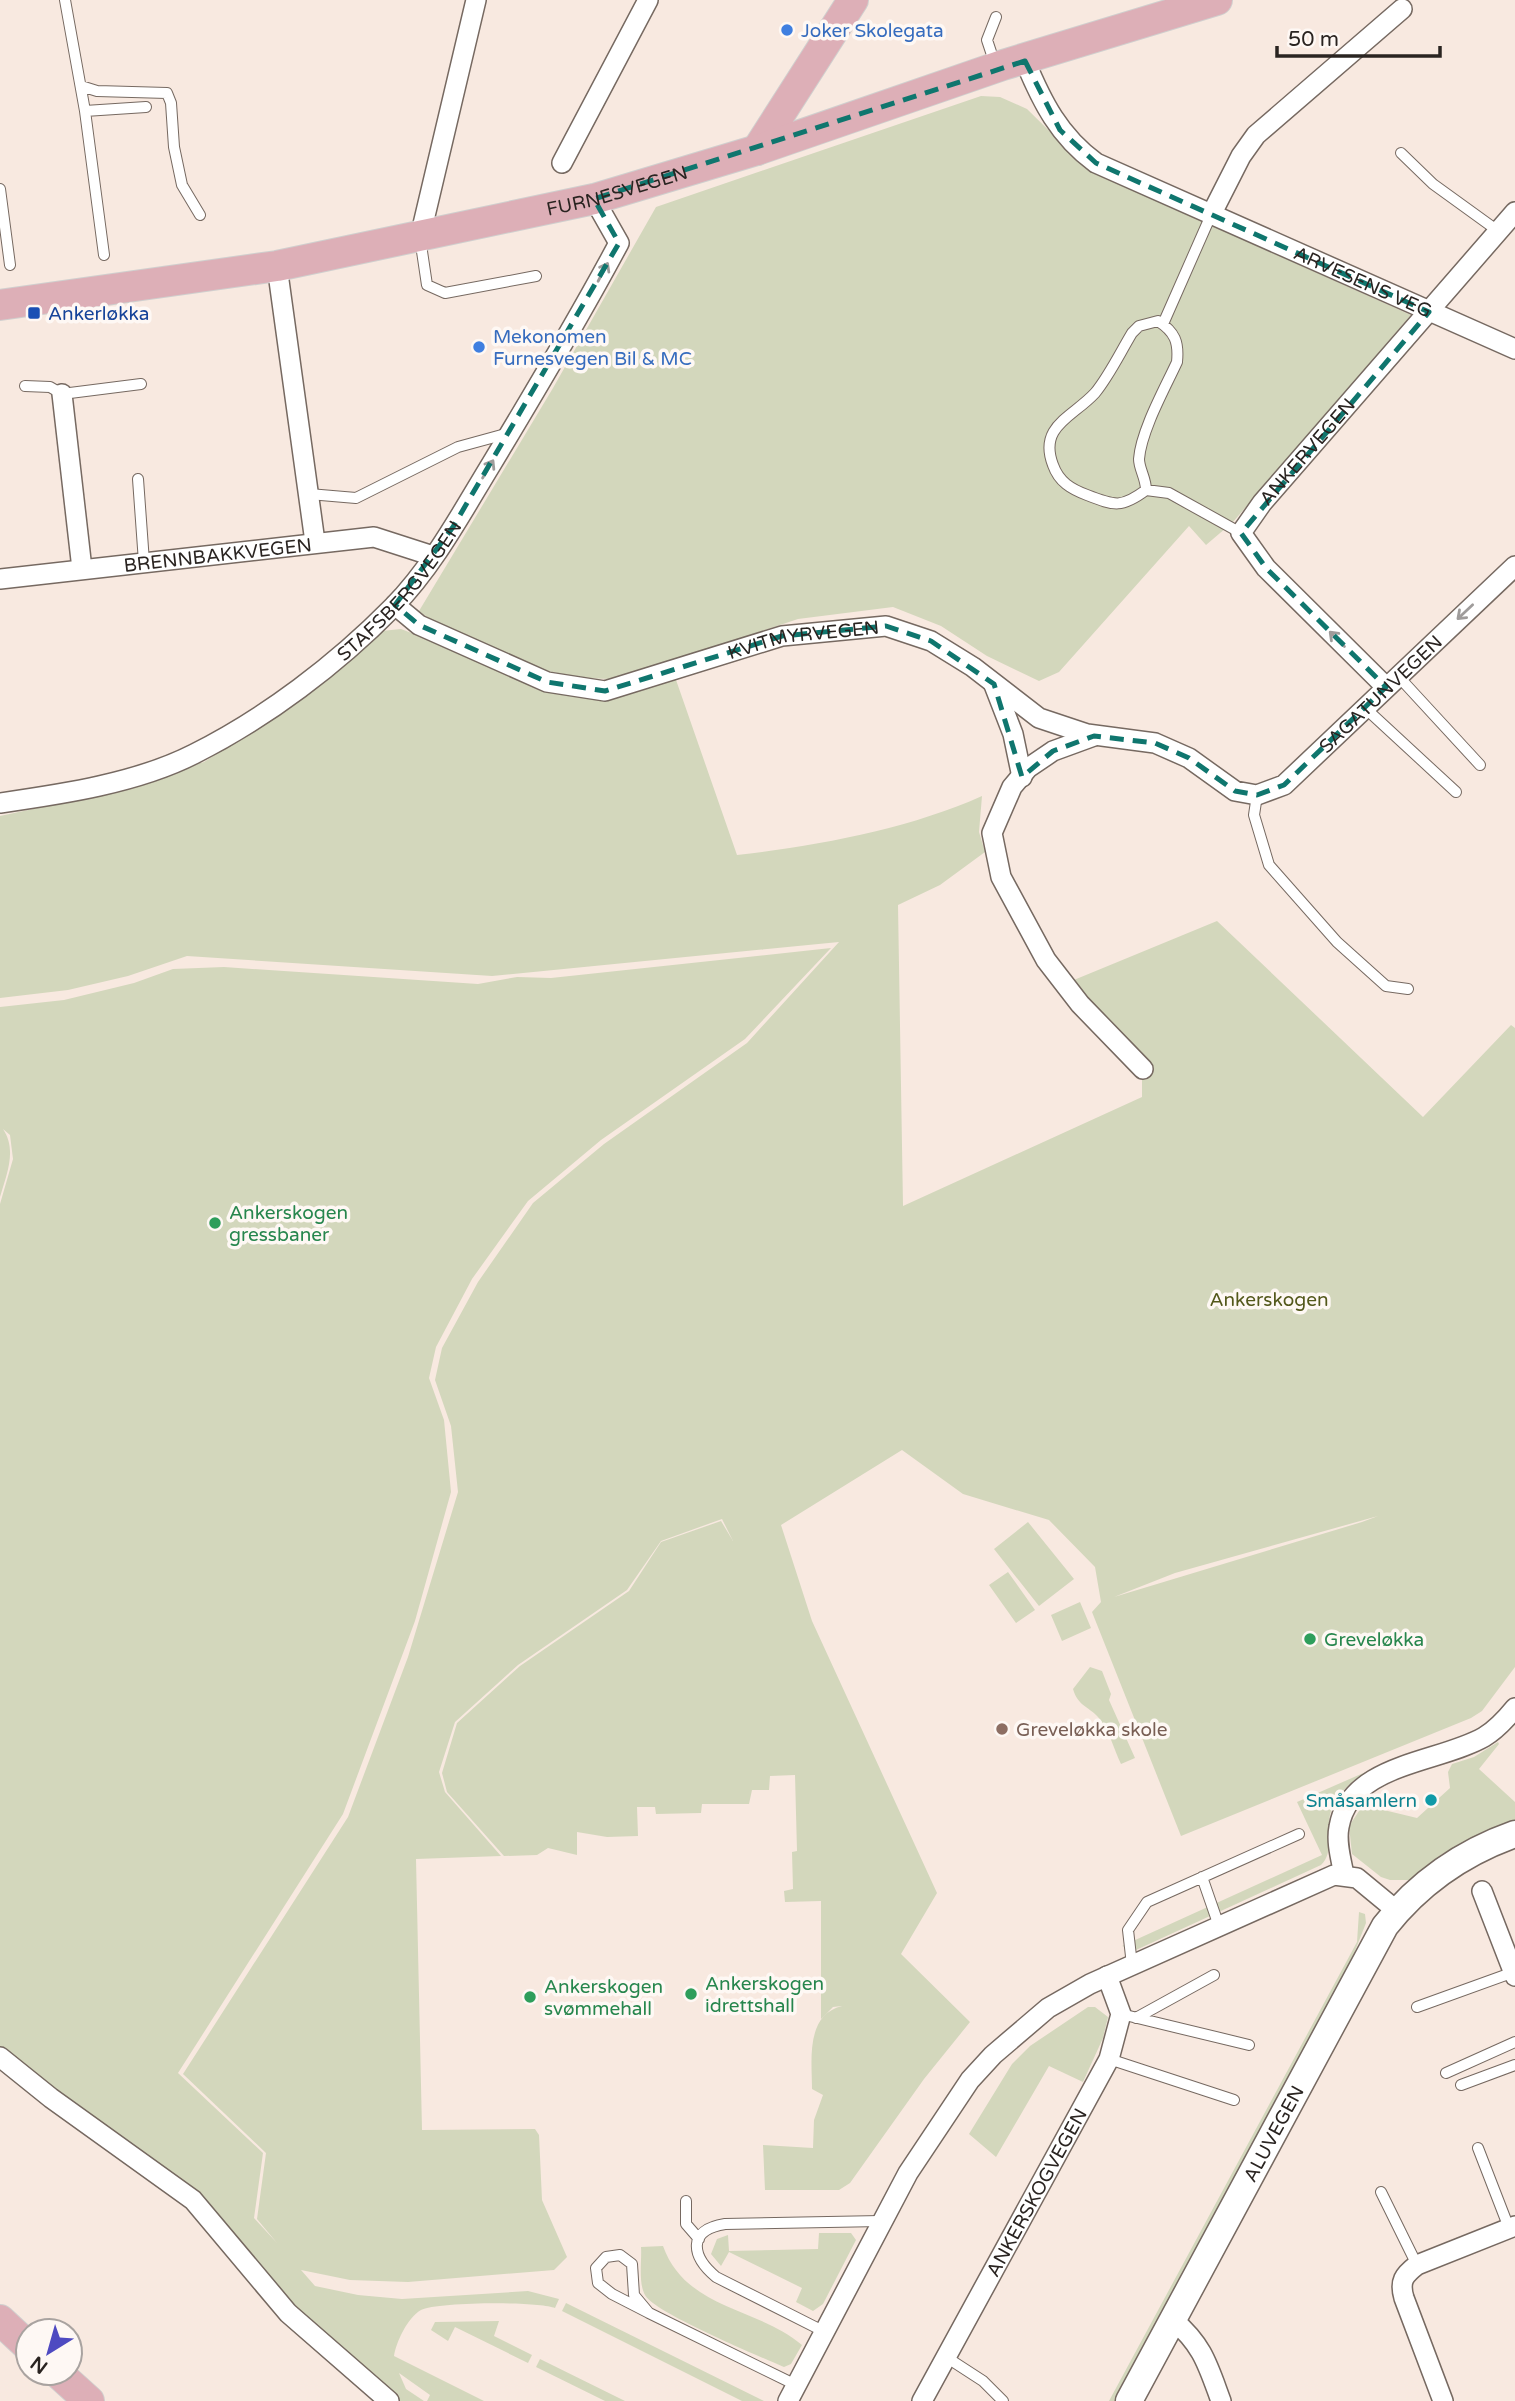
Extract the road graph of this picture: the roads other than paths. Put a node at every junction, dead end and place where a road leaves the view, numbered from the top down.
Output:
1 (65, 0) edge
2 (476, 0) edge
3 (648, 0) edge
4 (852, 0) edge
5 (1217, 0) edge
6 (1402, 9) dead end
7 (996, 17) dead end
8 (1025, 61) junction
9 (996, 68) junction
10 (81, 86) junction
11 (146, 107) dead end
12 (85, 111) junction
13 (757, 150) junction
14 (1401, 153) dead end
15 (562, 163) dead end
16 (0, 189) edge
17 (594, 198) junction
18 (1515, 212) edge
19 (200, 215) dead end
20 (1211, 215) junction
21 (1498, 231) junction
22 (420, 237) junction
23 (104, 255) dead end
24 (10, 265) dead end
25 (277, 266) junction
26 (536, 276) dead end
27 (0, 305) edge
28 (1429, 312) junction
29 (1163, 324) junction
30 (1515, 349) edge
31 (141, 384) dead end
32 (25, 386) dead end
33 (61, 394) junction
34 (510, 433) junction
35 (138, 479) dead end
36 (1146, 490) junction
37 (309, 494) junction
38 (1241, 533) junction
39 (315, 542) junction
40 (433, 556) junction
41 (144, 562) junction
42 (1515, 566) edge
43 (82, 569) junction
44 (0, 579) edge
45 (395, 605) junction
46 (1392, 681) junction
47 (994, 684) junction
48 (1364, 707) junction
49 (1094, 736) junction
50 (1480, 765) dead end
51 (1022, 777) junction
52 (1456, 792) dead end
53 (1257, 795) junction
54 (0, 803) edge
55 (1408, 989) dead end
56 (1143, 1069) dead end
57 (1515, 1708) edge
58 (1299, 1834) dead end
59 (1515, 1834) edge
60 (1343, 1875) junction
61 (1202, 1877) junction
62 (1482, 1891) dead end
63 (1397, 1911) junction
64 (1219, 1926) junction
65 (1132, 1965) junction
66 (1514, 1974) edge
67 (1214, 1975) dead end
68 (1107, 1976) junction
69 (1417, 2007) dead end
70 (1128, 2016) junction
71 (1515, 2042) edge
72 (1249, 2045) dead end
73 (0, 2057) edge
74 (1110, 2059) junction
75 (1515, 2065) edge
76 (1446, 2073) dead end
77 (1461, 2085) dead end
78 (1234, 2099) dead end
79 (1478, 2148) dead end
80 (1381, 2192) dead end
81 (686, 2201) dead end
82 (881, 2221) junction
83 (1512, 2227) edge
84 (699, 2239) junction
85 (1410, 2270) junction
86 (649, 2313) junction
87 (0, 2320) edge
88 (1173, 2320) junction
89 (823, 2331) junction
90 (14, 2333) edge
91 (946, 2357) junction
92 (74, 2387) edge
93 (792, 2393) edge
94 (89, 2401) edge
95 (389, 2401) edge
96 (922, 2401) edge
97 (1003, 2401) edge
98 (1129, 2401) edge
99 (1221, 2401) edge
100 (1443, 2401) edge

1 - 10 lane
2 - 22 street
3 - 15 street
4 - 13 main road
5 - 8 main road, FURNESVEGEN
6 - 20 street
7 - 9 lane
8 - 9 main road, FURNESVEGEN
8 - 20 street, ARVESENS VEG
9 - 13 main road, FURNESVEGEN
10 - 12 lane
10 - 19 lane
11 - 12 lane
12 - 23 lane
13 - 17 main road, FURNESVEGEN
14 - 21 lane
16 - 24 lane
17 - 22 main road, FURNESVEGEN
34 -> 17 street, STAFSBERGVEGEN
18 - 21 street, ANKERVEGEN
20 - 28 street, ARVESENS VEG
20 - 29 lane
21 - 28 street, ANKERVEGEN
22 - 25 main road, FURNESVEGEN
22 - 26 lane
25 - 27 main road, FURNESVEGEN
25 - 37 street
28 - 30 street, ARVESENS VEG
28 - 38 street, ANKERVEGEN
29 - 36 lane
29 - 36 lane
31 - 33 lane
32 - 33 lane
33 - 43 street
34 - 37 lane
40 -> 34 street, STAFSBERGVEGEN
35 - 41 lane
36 - 38 lane
37 - 39 street
46 -> 38 street
39 - 40 street, BRENNBAKKVEGEN
39 - 41 street, BRENNBAKKVEGEN
40 - 45 street, STAFSBERGVEGEN
41 - 43 street, BRENNBAKKVEGEN
42 -> 46 street, SAGATUNVEGEN
43 - 44 street, BRENNBAKKVEGEN
45 - 47 street, KVITMYRVEGEN
45 - 54 street, STAFSBERGVEGEN
46 - 48 street, SAGATUNVEGEN
46 - 50 lane
47 - 49 street, KVITMYRVEGEN
47 - 51 street
48 - 52 lane
48 - 53 street, SAGATUNVEGEN
49 - 51 street
49 - 53 street, KVITMYRVEGEN
51 - 56 street
53 - 55 lane
57 - 60 street
58 - 61 lane
59 - 63 main road, ALUVEGEN
60 - 63 street
60 - 64 street
61 - 64 lane
61 - 65 lane
62 - 66 street
63 - 88 main road, ALUVEGEN
64 - 65 street
65 - 68 street
66 - 69 lane
67 - 70 lane
68 - 70 street
68 - 82 street
70 - 72 lane
70 - 74 street, ANKERSKOGVEGEN
71 - 76 lane
73 - 95 street
74 - 78 lane
74 - 91 street, ANKERSKOGVEGEN
75 - 77 lane
79 - 83 lane
80 - 85 lane
81 - 84 lane
82 - 84 lane
82 - 89 street
83 - 85 street
84 - 89 lane
85 - 100 street
86 - 86 lane
86 - 93 lane
87 - 90 main road
88 - 98 main road, ALUVEGEN
88 - 99 street
89 - 93 street
91 - 96 street, ANKERSKOGVEGEN
91 - 97 lane
92 - 94 main road

